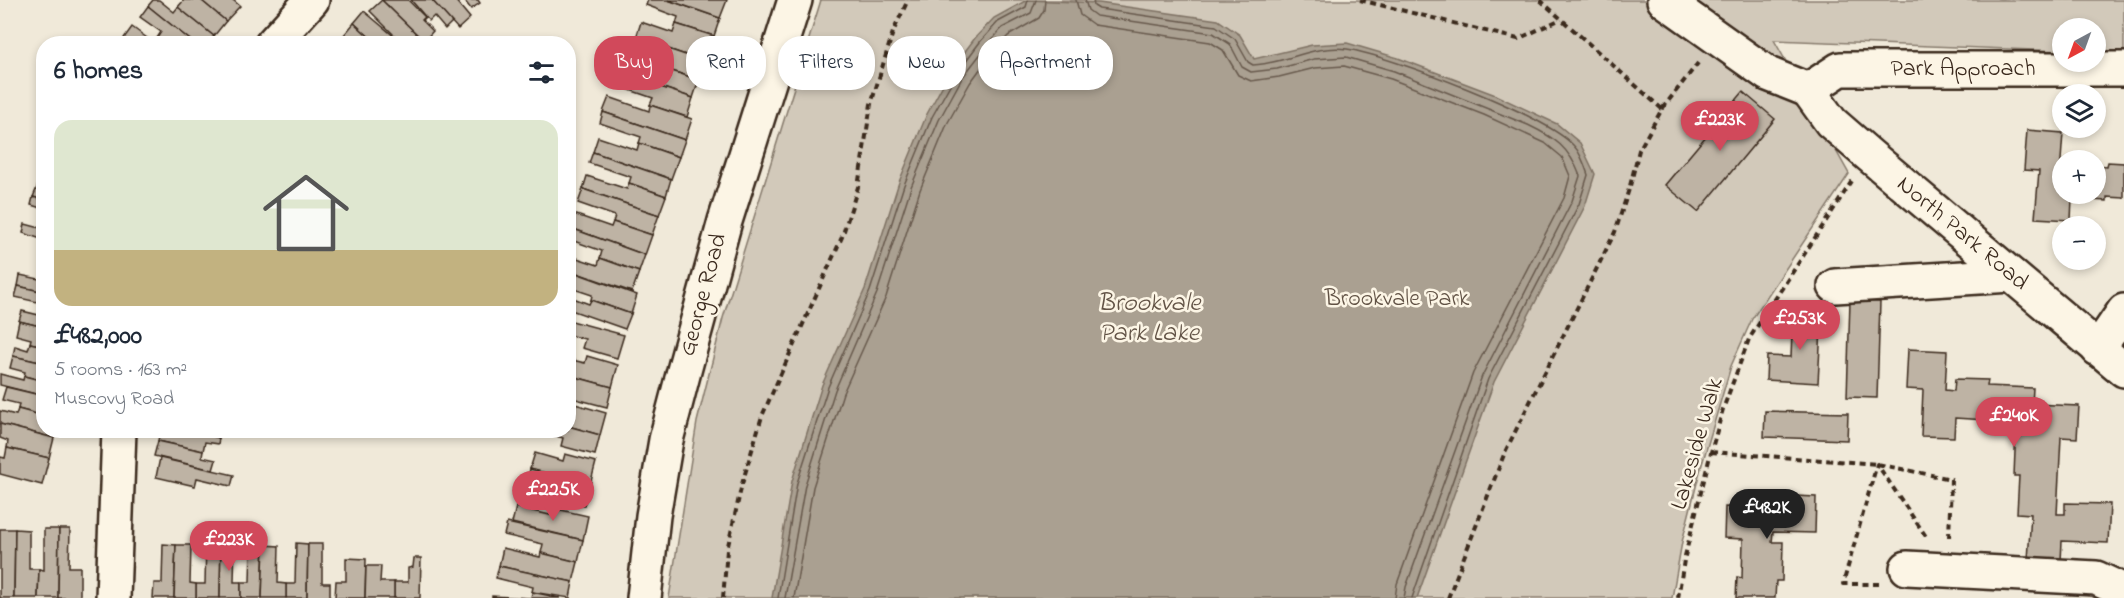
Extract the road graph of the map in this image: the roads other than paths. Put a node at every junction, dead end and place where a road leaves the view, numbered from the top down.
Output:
1 (312, 0) edge
2 (795, 0) edge
3 (1664, 0) edge
4 (279, 36) edge
5 (2124, 69) edge
6 (1808, 90) junction
7 (2011, 275) junction
8 (1835, 286) dead end
9 (2124, 311) edge
10 (2098, 349) junction
11 (2124, 370) edge
12 (119, 438) edge
13 (1896, 576) road end
14 (2036, 586) edge
15 (2124, 591) edge
16 (113, 598) edge
17 (644, 598) edge

1 - 4 street
2 - 17 street, George Road
3 - 6 street
5 - 6 street, Park Approach
6 - 7 street, North Park Road
7 - 8 street
7 - 10 street, North Park Road
9 - 10 street
10 - 11 street, North Park Road
12 - 16 street
13 - 14 street
14 - 15 street

